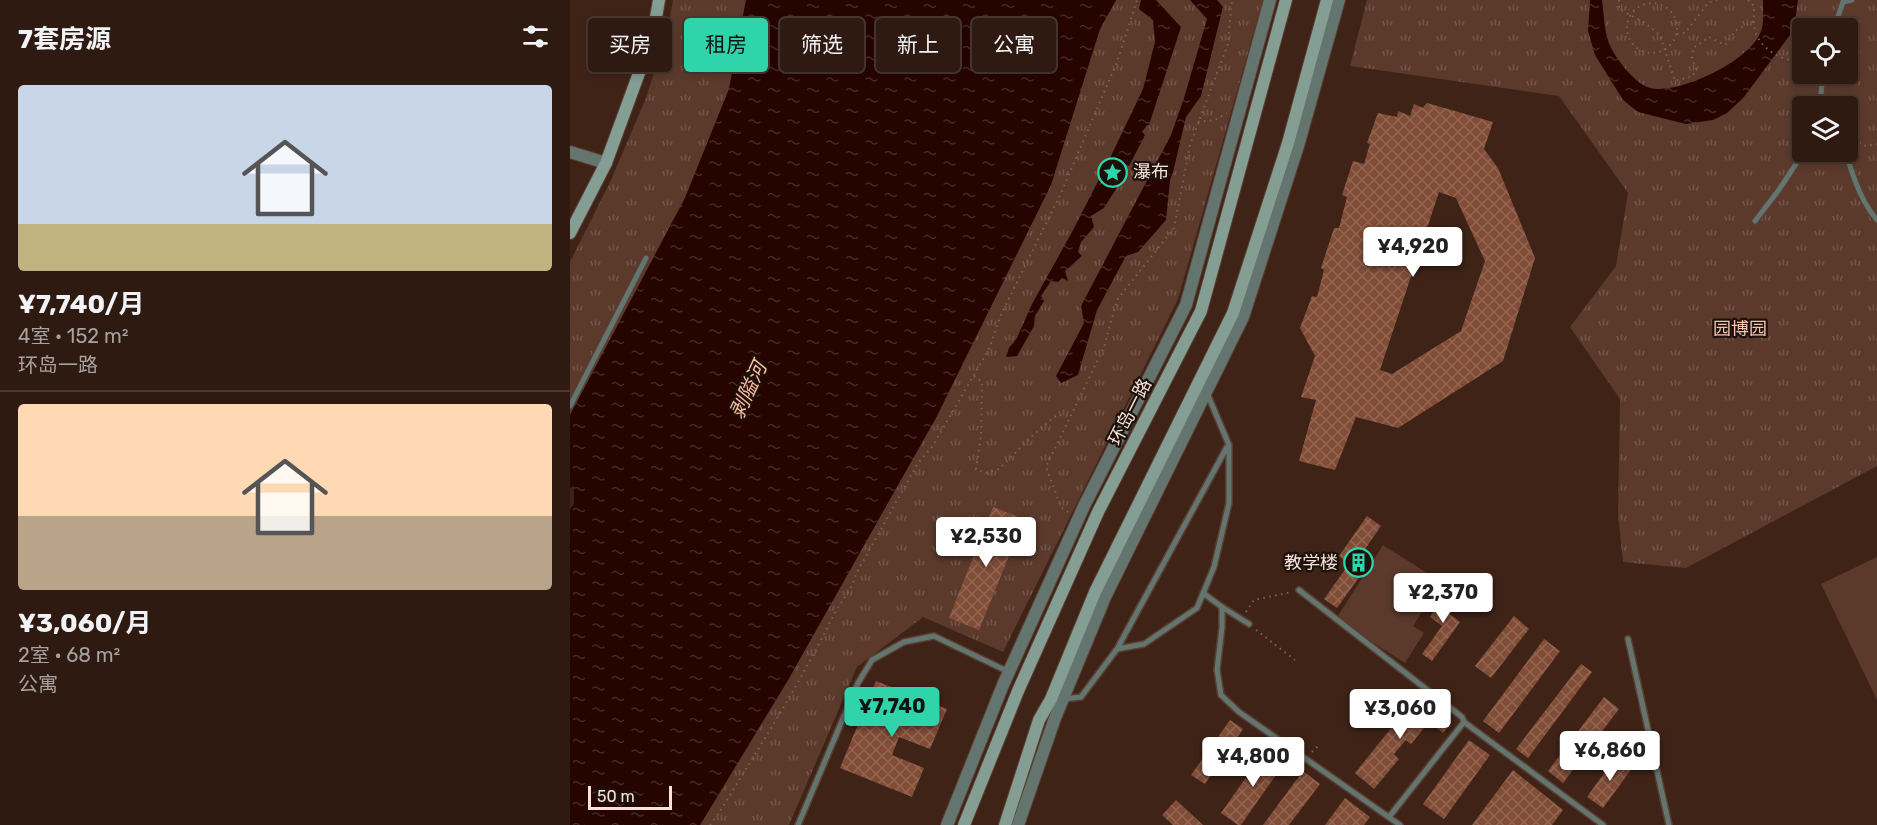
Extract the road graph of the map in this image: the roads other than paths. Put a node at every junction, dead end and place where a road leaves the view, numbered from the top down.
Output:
1 (659, 0) edge
2 (1270, 0) edge
3 (1286, 0) edge
4 (1327, 0) edge
5 (1339, 0) edge
6 (1852, 0) edge
7 (1837, 18) edge
8 (570, 152) edge
9 (1797, 162) edge
10 (1849, 162) edge
11 (606, 163) junction
12 (1877, 220) edge
13 (1755, 221) dead end
14 (570, 233) edge
15 (646, 258) dead end
16 (1201, 378) junction
17 (1206, 392) junction
18 (570, 406) edge
19 (1229, 445) junction
20 (1299, 590) road end
21 (1203, 594) junction
22 (1222, 607) junction
23 (1249, 624) road end
24 (1628, 639) dead end
25 (1117, 649) junction
26 (1009, 672) junction
27 (1056, 699) junction
28 (1464, 722) junction
29 (1389, 817) junction
30 (798, 825) edge
31 (947, 825) edge
32 (964, 825) edge
33 (1005, 825) edge
34 (1018, 825) edge
35 (1400, 825) edge
36 (1603, 825) edge
37 (1669, 825) edge

1 - 11 main road
2 - 26 street
3 - 32 main road, 环岛一路
4 - 16 main road
5 - 17 street
6 - 7 lane
8 - 11 street
9 - 13 lane
10 - 12 lane
11 - 14 main road
15 - 18 lane
16 - 17 lane
16 - 27 main road
17 - 19 lane
17 - 27 street
19 - 21 lane
19 - 25 lane
20 - 28 lane
21 - 22 lane
21 - 25 lane
22 - 23 lane
22 - 29 lane
24 - 37 lane
25 - 27 lane
26 - 30 lane
26 - 31 street
27 - 33 main road
27 - 34 street
28 - 29 lane
28 - 36 lane
29 - 35 lane

